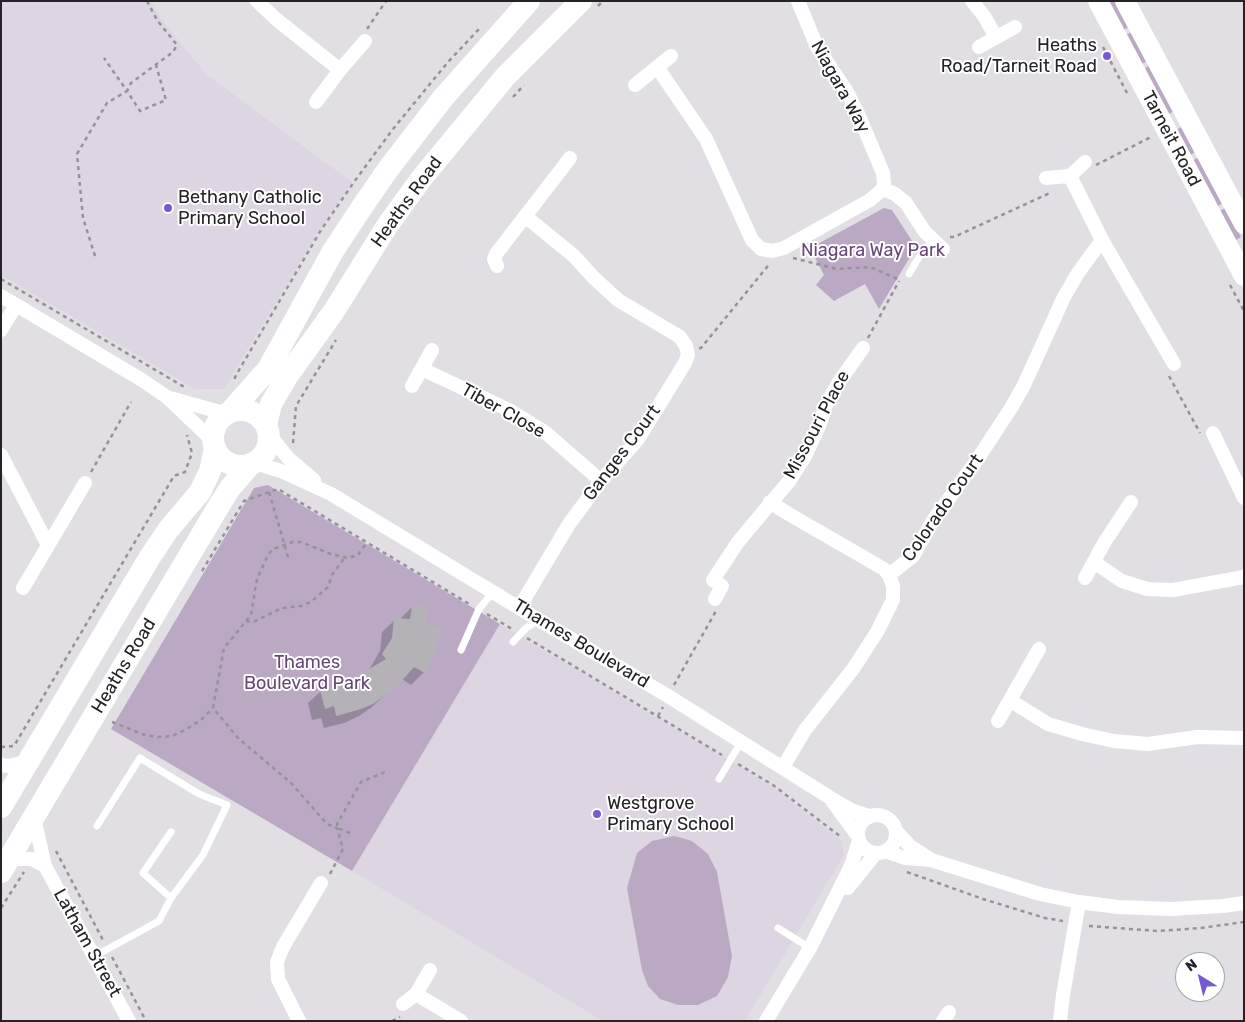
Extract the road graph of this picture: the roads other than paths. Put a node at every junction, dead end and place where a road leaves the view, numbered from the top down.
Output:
1 (257, 1) edge
2 (529, 1) edge
3 (798, 1) edge
4 (972, 1) edge
5 (1098, 1) edge
6 (1125, 1) edge
7 (588, 4) edge
8 (1015, 27) dead end
9 (996, 37) junction
10 (365, 40) road end
11 (980, 47) dead end
12 (671, 56) dead end
13 (657, 67) junction
14 (340, 70) junction
15 (635, 85) dead end
16 (316, 102) dead end
17 (570, 157) dead end
18 (1046, 178) dead end
19 (882, 189) junction
20 (525, 216) junction
21 (1244, 224) edge
22 (1102, 240) junction
23 (938, 245) joint
24 (497, 266) dead end
25 (909, 274) road end
26 (1244, 276) edge
27 (1, 296) edge
28 (16, 305) junction
29 (1, 330) edge
30 (863, 345) road end
31 (432, 350) dead end
32 (1174, 364) road end
33 (422, 369) junction
34 (412, 386) dead end
35 (167, 397) junction
36 (228, 413) junction
37 (267, 430) junction
38 (1212, 432) road end
39 (214, 445) junction
40 (1, 455) edge
41 (253, 463) junction
42 (601, 481) junction
43 (85, 483) road end
44 (331, 494) junction
45 (1244, 498) edge
46 (1131, 500) dead end
47 (770, 502) junction
48 (48, 545) junction
49 (1095, 563) junction
50 (889, 575) junction
51 (1244, 577) edge
52 (1085, 578) dead end
53 (23, 588) dead end
54 (493, 592) junction
55 (714, 599) dead end
56 (519, 608) junction
57 (539, 620) junction
58 (513, 642) dead end
59 (1040, 649) dead end
60 (461, 650) dead end
61 (1011, 701) junction
62 (998, 721) dead end
63 (1244, 738) edge
64 (741, 742) junction
65 (29, 761) junction
66 (1, 765) edge
67 (784, 767) junction
68 (719, 779) dead end
69 (830, 797) junction
70 (1, 806) edge
71 (869, 816) junction
72 (34, 818) junction
73 (97, 826) dead end
74 (896, 831) junction
75 (170, 832) dead end
76 (858, 838) junction
77 (880, 852) junction
78 (931, 860) junction
79 (5, 865) edge
80 (45, 866) junction
81 (321, 883) road end
82 (171, 898) junction
83 (1079, 902) junction
84 (1244, 902) edge
85 (826, 919) junction
86 (778, 928) dead end
87 (810, 948) junction
88 (95, 956) junction
89 (430, 970) dead end
90 (416, 994) junction
91 (403, 1004) dead end
92 (129, 1021) edge
93 (299, 1021) edge
94 (461, 1021) edge
95 (766, 1021) edge
96 (1060, 1021) edge

1 - 14 street
2 - 36 main road, Heaths Road
3 - 19 street, Niagara Way
4 - 9 street
5 - 26 main road, Tarneit Road
6 - 21 main road, Tarneit Road
7 - 37 main road, Heaths Road
8 - 9 street
9 - 11 street
10 - 14 street
12 - 13 street
13 - 15 street
13 - 19 street
14 - 16 street
17 - 20 street
18 - 22 street
19 - 23 street
20 - 24 street
20 - 42 street, Ganges Court
22 - 32 street
22 - 50 street, Colorado Court
23 - 25 lane
27 - 28 street
28 - 29 street
28 - 35 street
30 - 47 street, Missouri Place
31 - 33 street
33 - 34 street
33 - 42 street, Tiber Close
35 - 36 street
35 - 39 street
36 - 37 main road
36 - 39 main road
37 - 41 main road
37 - 44 street, Thames Boulevard
38 - 45 street
39 - 41 main road
39 - 65 main road, Heaths Road
40 - 48 street
41 - 44 street, Thames Boulevard
41 - 72 main road, Heaths Road
42 - 56 street, Ganges Court
43 - 48 street
44 - 54 street, Thames Boulevard
46 - 49 street
47 - 50 street
47 - 55 street, Missouri Place
48 - 53 street
49 - 51 street
49 - 52 street
50 - 67 street, Colorado Court
54 - 56 street, Thames Boulevard
54 - 60 lane
56 - 57 street, Thames Boulevard
57 - 58 lane
57 - 64 street, Thames Boulevard
59 - 61 street
61 - 62 street
61 - 63 street
64 - 67 street, Thames Boulevard
64 - 68 lane
65 - 66 street
65 - 70 main road, Heaths Road
67 - 69 street, Thames Boulevard
69 - 71 street, Thames Boulevard
69 - 76 street, Thames Boulevard
71 - 74 street
71 - 76 street
72 - 79 main road, Heaths Road
72 - 80 street, Latham Street
73 - 82 lane
74 - 77 street
74 - 78 street
75 - 82 lane
76 - 77 street
76 - 85 street
77 - 78 street
77 - 85 street
78 - 83 street
79 - 80 street
80 - 88 street, Latham Street
81 - 93 street
82 - 88 lane
83 - 84 street
83 - 96 street
85 - 87 street
86 - 87 lane
87 - 95 street
88 - 92 street, Latham Street
89 - 90 street
90 - 91 street
90 - 94 street

